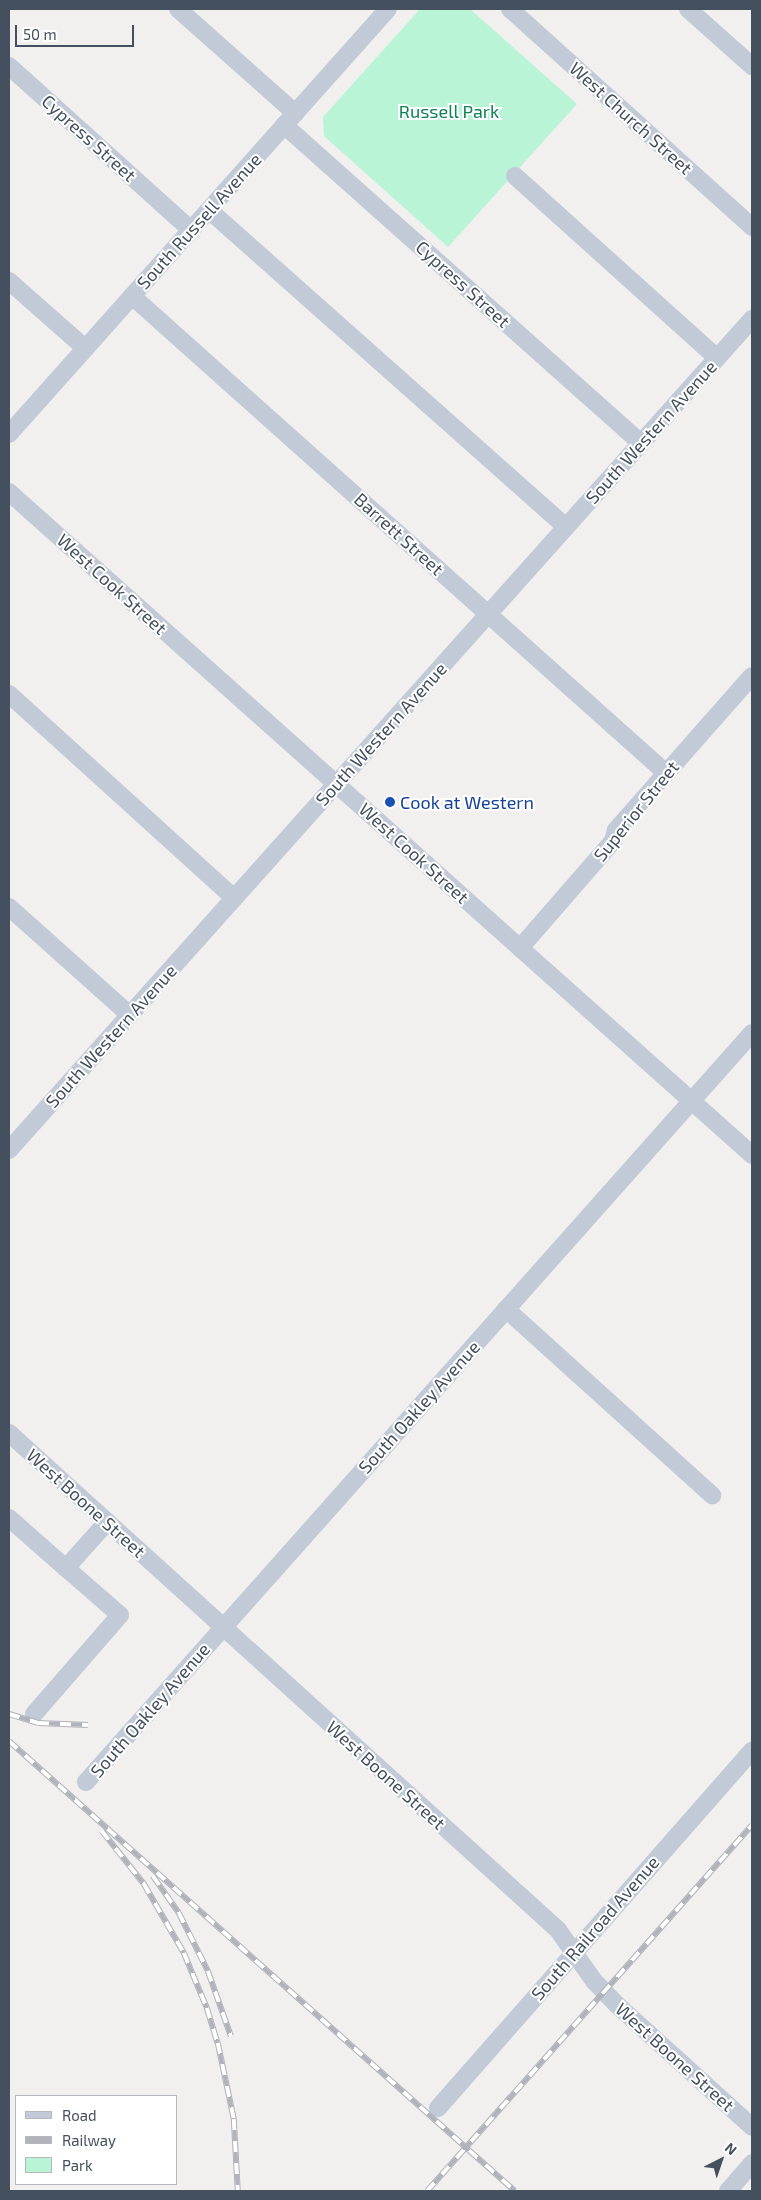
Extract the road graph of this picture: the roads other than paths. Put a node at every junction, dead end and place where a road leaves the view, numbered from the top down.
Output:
1 (178, 9) edge
2 (388, 9) edge
3 (510, 9) edge
4 (688, 9) edge
5 (9, 66) edge
6 (752, 66) edge
7 (290, 119) junction
8 (515, 176) dead end
9 (209, 210) junction
10 (752, 227) edge
11 (191, 230) junction
12 (9, 281) edge
13 (132, 296) junction
14 (752, 319) edge
15 (85, 348) junction
16 (717, 358) junction
17 (9, 434) edge
18 (641, 443) junction
19 (9, 492) edge
20 (566, 527) junction
21 (488, 614) junction
22 (751, 679) edge
23 (9, 694) edge
24 (666, 772) junction
25 (336, 784) junction
26 (234, 898) junction
27 (9, 907) edge
28 (520, 948) junction
29 (130, 1015) junction
30 (752, 1032) edge
31 (692, 1101) junction
32 (9, 1150) edge
33 (752, 1155) edge
34 (506, 1310) junction
35 (9, 1433) edge
36 (712, 1495) dead end
37 (9, 1518) edge
38 (107, 1522) junction
39 (66, 1568) junction
40 (223, 1627) junction
41 (34, 1714) dead end
42 (752, 1750) edge
43 (86, 1782) dead end
44 (573, 1952) junction
45 (438, 2108) dead end
46 (752, 2127) edge
47 (752, 2163) edge
48 (728, 2191) edge

1 - 7 street, Cypress Street
2 - 7 street, South Russell Avenue
3 - 10 street, West Church Street
4 - 6 street
5 - 11 street, Cypress Street
7 - 9 street, South Russell Avenue
7 - 18 street, Cypress Street
8 - 16 street
9 - 11 street, South Russell Avenue
9 - 20 street
11 - 13 street, South Russell Avenue
12 - 15 street
13 - 15 street, South Russell Avenue
13 - 21 street, Barrett Street
14 - 16 street, South Western Avenue
15 - 17 street, South Russell Avenue
16 - 18 street, South Western Avenue
18 - 20 street, South Western Avenue
19 - 25 street, West Cook Street
20 - 21 street, South Western Avenue
21 - 24 street, Barrett Street
21 - 25 street, South Western Avenue
22 - 24 street, Superior Street
23 - 26 street
24 - 28 street, Superior Street
25 - 26 street, South Western Avenue
25 - 28 street, West Cook Street
26 - 29 street, South Western Avenue
27 - 29 street
28 - 31 street, West Cook Street
29 - 32 street, South Western Avenue
30 - 31 street, South Oakley Avenue
31 - 33 street, West Cook Street
31 - 34 street, South Oakley Avenue
34 - 36 street
34 - 40 street, South Oakley Avenue
35 - 38 street, West Boone Street
37 - 39 street
38 - 39 street
38 - 40 street, West Boone Street
39 - 41 street
40 - 43 street, South Oakley Avenue
40 - 44 street, West Boone Street
42 - 44 street, South Railroad Avenue
44 - 45 street, South Railroad Avenue
44 - 46 street, West Boone Street
47 - 48 street

